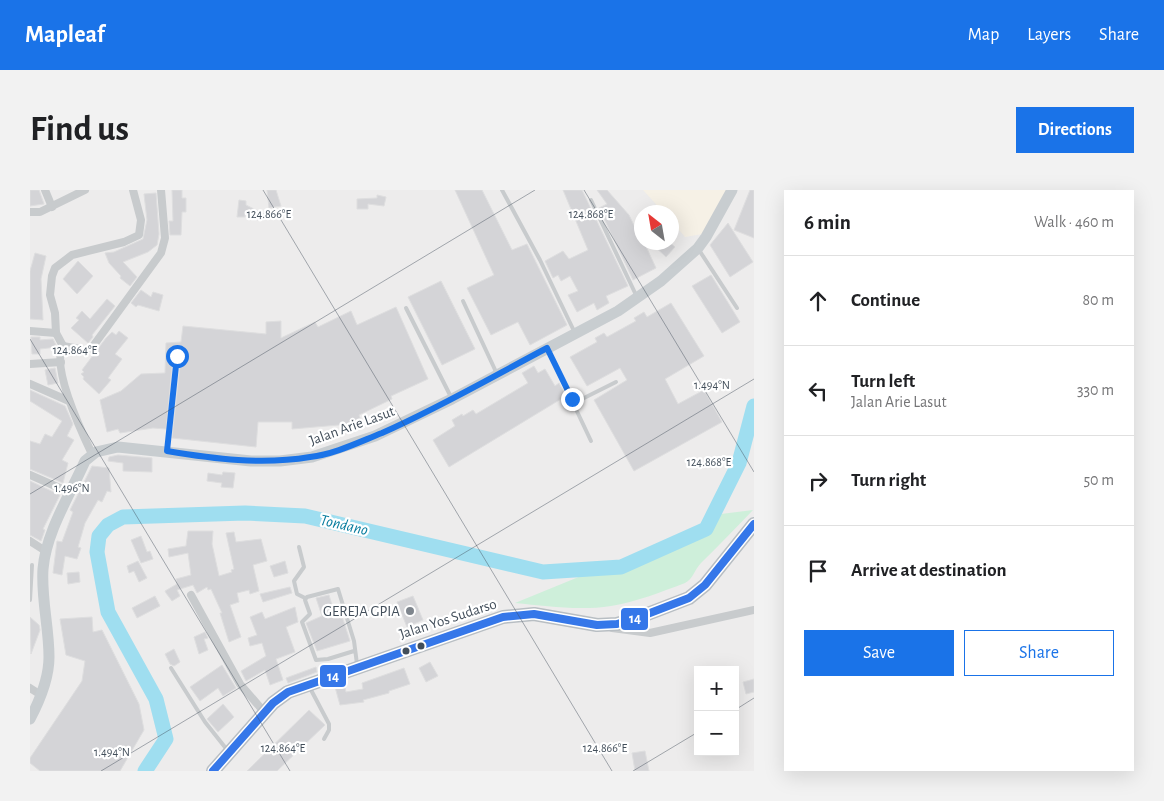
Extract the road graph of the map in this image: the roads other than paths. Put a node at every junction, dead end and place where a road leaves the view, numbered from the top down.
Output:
1 (45, 190) edge
2 (85, 190) edge
3 (134, 190) edge
4 (161, 190) edge
5 (502, 190) edge
6 (732, 190) edge
7 (591, 200) dead end
8 (52, 207) junction
9 (30, 212) edge
10 (698, 248) junction
11 (637, 298) junction
12 (463, 301) dead end
13 (406, 308) dead end
14 (737, 308) dead end
15 (30, 331) edge
16 (56, 333) junction
17 (575, 334) junction
18 (63, 346) junction
19 (547, 348) junction
20 (177, 356) dead end
21 (61, 362) junction
22 (30, 364) edge
23 (497, 376) junction
24 (616, 382) dead end
25 (30, 384) edge
26 (452, 399) junction
27 (69, 401) junction
28 (574, 403) junction
29 (591, 441) dead end
30 (167, 451) junction
31 (92, 454) junction
32 (30, 475) edge
33 (71, 493) junction
34 (754, 524) edge
35 (30, 541) edge
36 (299, 547) dead end
37 (46, 552) junction
38 (31, 565) edge
39 (44, 566) junction
40 (191, 595) dead end
41 (305, 598) junction
42 (30, 600) edge
43 (754, 610) edge
44 (597, 625) junction
45 (354, 651) junction
46 (358, 666) junction
47 (171, 668) dead end
48 (308, 684) junction
49 (30, 688) edge
50 (41, 695) junction
51 (265, 713) junction
52 (30, 719) edge
53 (324, 740) dead end
54 (229, 752) junction
55 (213, 771) edge

1 - 8 street
2 - 8 street
3 - 16 street
4 - 18 street
5 - 17 lane
6 - 10 main road, Jalan Arie Lasut
7 - 11 lane
8 - 9 street
10 - 11 main road, Jalan Arie Lasut
10 - 14 lane
11 - 17 main road, Jalan Arie Lasut
12 - 23 lane
13 - 26 lane
15 - 16 street
16 - 18 street
17 - 19 main road, Jalan Arie Lasut
18 - 21 street
19 - 23 main road, Jalan Arie Lasut
19 - 28 lane
20 - 30 lane
21 - 22 street
21 - 27 street
23 - 26 main road, Jalan Arie Lasut
24 - 28 lane
25 - 27 street
26 - 30 main road, Jalan Arie Lasut
27 - 31 street
28 - 29 lane
30 - 31 main road, Jalan Arie Lasut
31 - 33 main road
32 - 33 street
33 - 37 main road
34 - 44 highway, Jalan Yos Sudarso
35 - 37 street
36 - 41 lane
37 - 39 main road
38 - 39 lane
38 - 42 lane
39 - 50 main road
40 - 51 street
41 - 45 lane
41 - 45 lane
43 - 44 street
44 - 46 highway, Jalan Yos Sudarso
45 - 46 lane
46 - 48 highway, Jalan Yos Sudarso
47 - 54 lane
48 - 51 highway, Jalan Yos Sudarso
48 - 53 lane
49 - 50 street
50 - 52 main road
51 - 54 highway, Jalan Yos Sudarso
54 - 55 highway, Jalan Yos Sudarso

